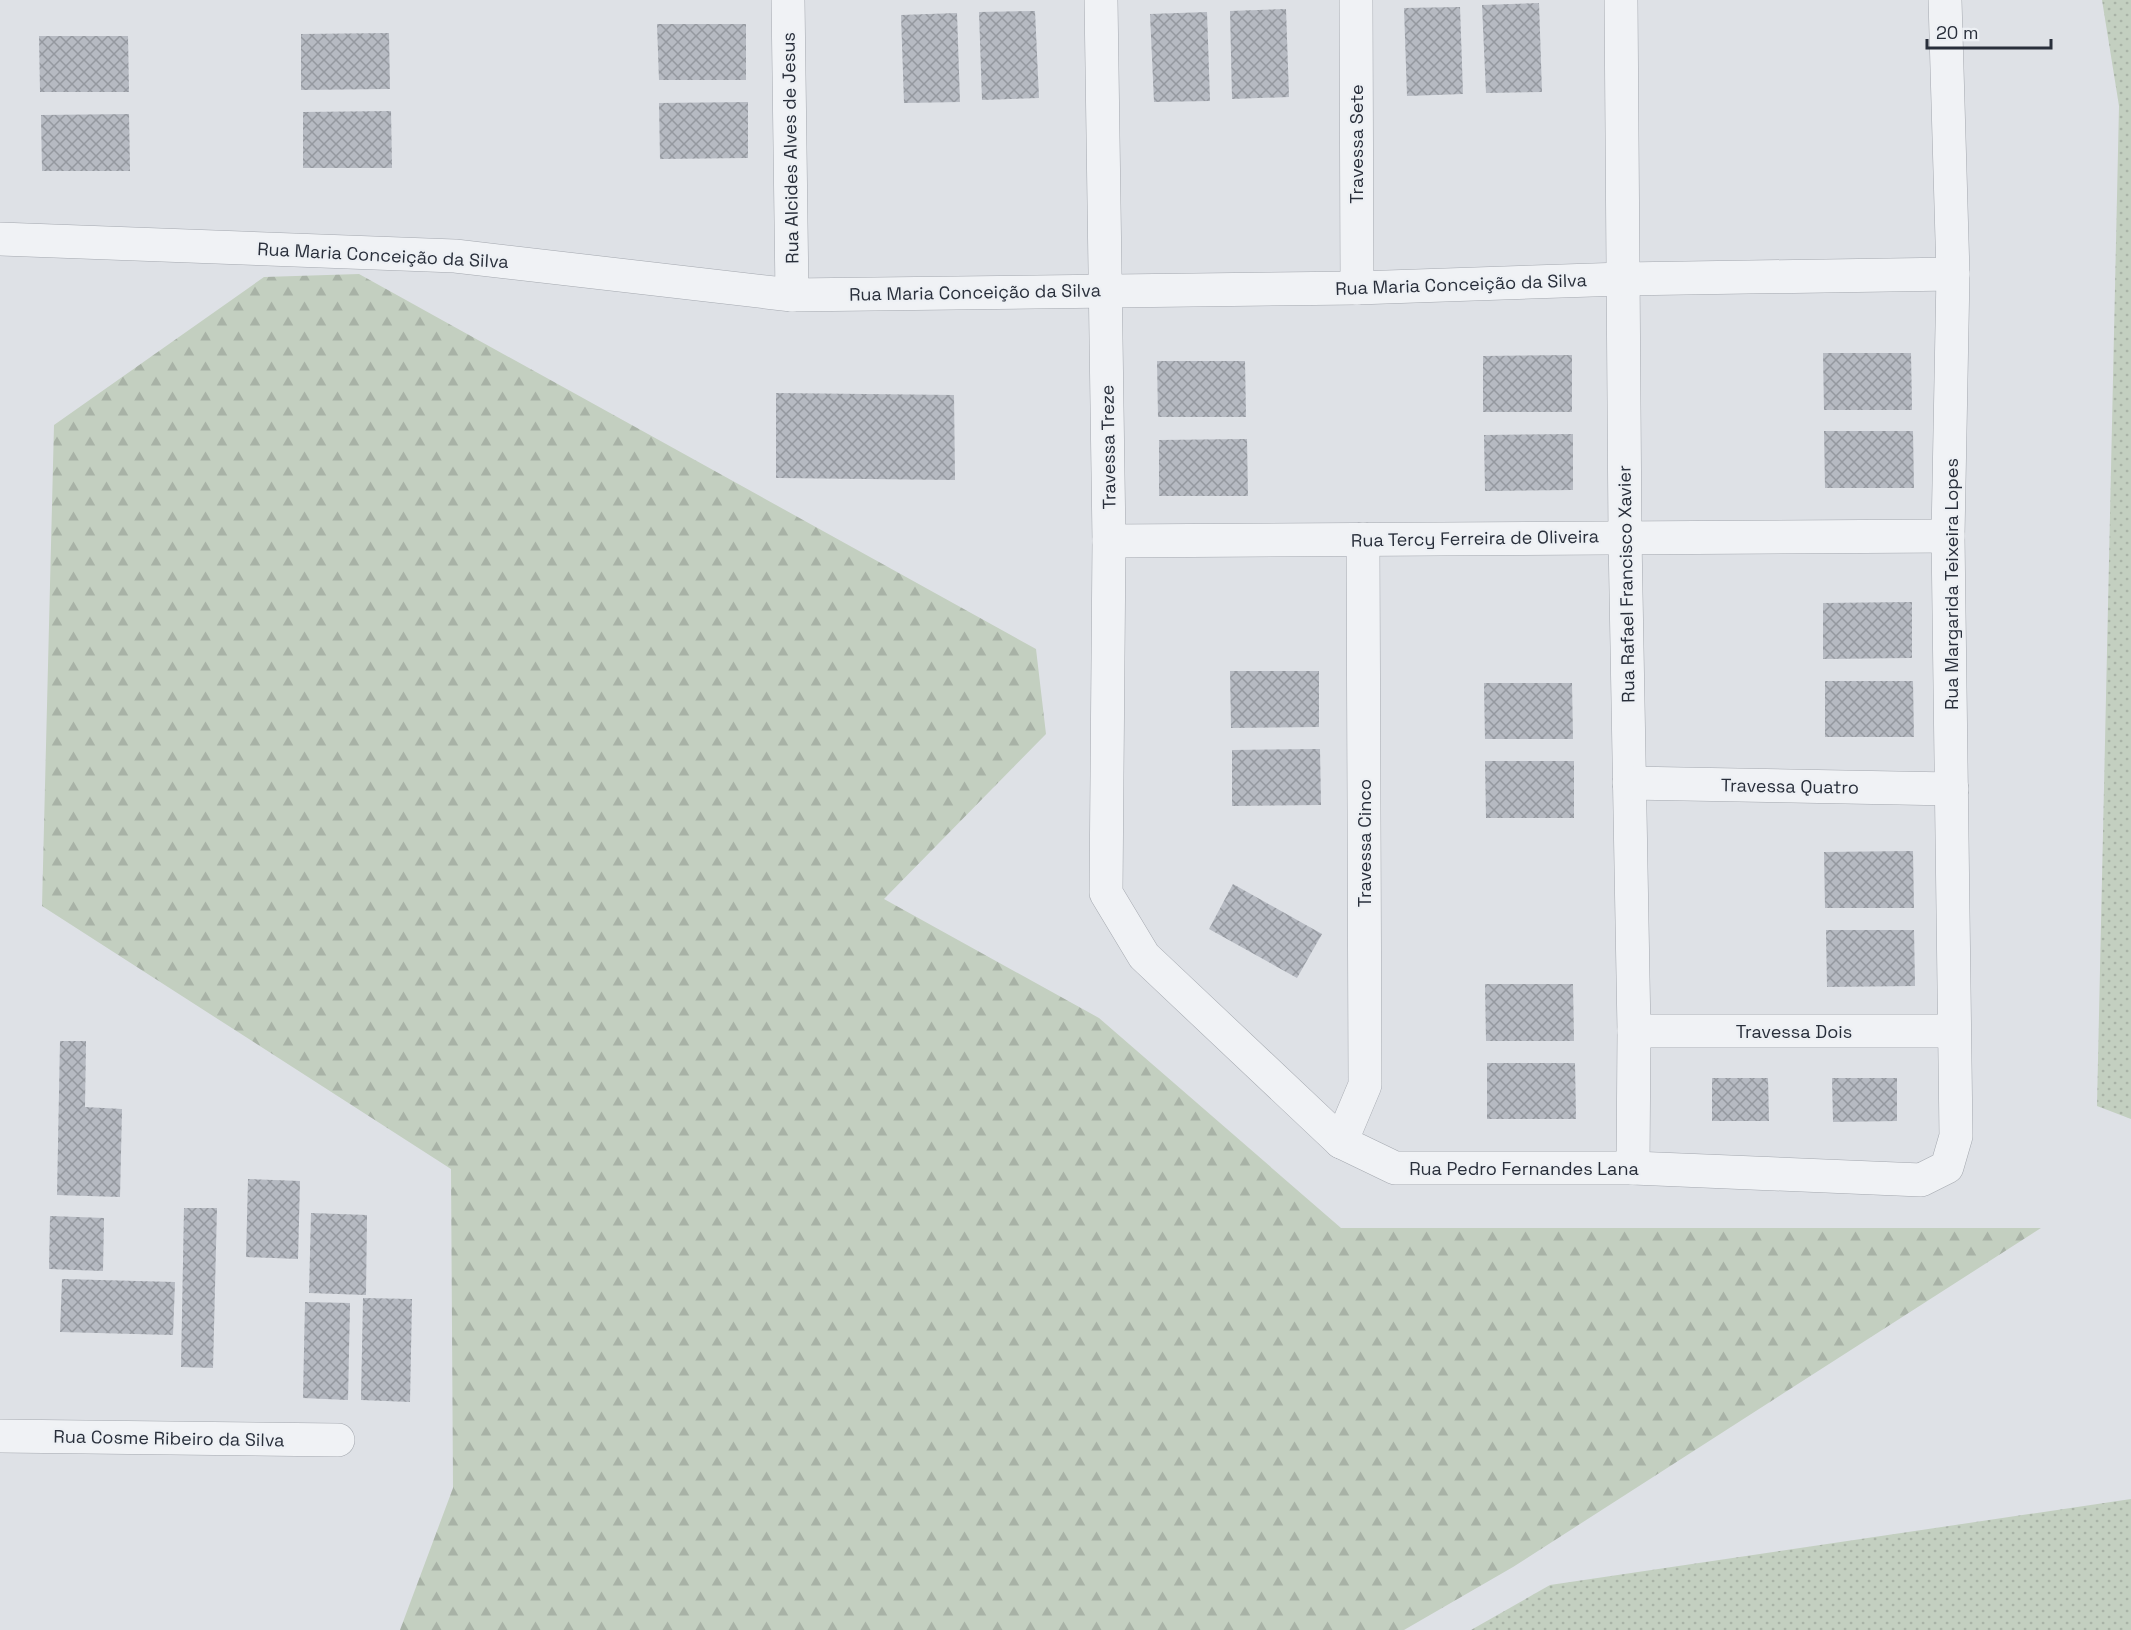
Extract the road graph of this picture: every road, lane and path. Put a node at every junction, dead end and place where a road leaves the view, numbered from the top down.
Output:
1 (788, 0) edge
2 (1101, 0) edge
3 (1356, 0) edge
4 (1621, 0) edge
5 (1945, 0) edge
6 (0, 239) edge
7 (1953, 274) junction
8 (1623, 279) junction
9 (1357, 288) junction
10 (1106, 290) junction
11 (792, 295) junction
12 (1948, 536) junction
13 (1624, 537) junction
14 (1363, 539) junction
15 (1109, 541) junction
16 (1629, 783) junction
17 (1952, 789) junction
18 (1106, 893) joint
19 (1634, 1031) junction
20 (1954, 1031) junction
21 (1341, 1142) junction
22 (1947, 1167) joint
23 (1633, 1168) junction
24 (0, 1436) edge
25 (338, 1440) dead end

1 - 11 street, Rua Alcides Alves de Jesus
2 - 10 street, Travessa Treze
3 - 9 street, Travessa Sete
4 - 8 street, Rua Rafael Francisco Xavier
5 - 7 street, Rua Margarida Teixeira Lopes
6 - 11 street, Rua Maria Conceição da Silva
7 - 8 street, Rua Maria Conceição da Silva
7 - 12 street, Rua Margarida Teixeira Lopes
8 - 9 street, Rua Maria Conceição da Silva
8 - 13 street, Rua Rafael Francisco Xavier
9 - 10 street, Rua Maria Conceição da Silva
10 - 11 street, Rua Maria Conceição da Silva
10 - 15 street, Travessa Treze
12 - 13 street, Rua Tercy Ferreira de Oliveira
12 - 17 street, Rua Margarida Teixeira Lopes
13 - 14 street, Rua Tercy Ferreira de Oliveira
13 - 16 street, Rua Rafael Francisco Xavier
14 - 15 street, Rua Tercy Ferreira de Oliveira
14 - 21 street, Travessa Cinco
15 - 18 street, Travessa Treze
16 - 17 street, Travessa Quatro
16 - 19 street, Rua Rafael Francisco Xavier
17 - 20 street, Rua Margarida Teixeira Lopes
18 - 21 street, Rua Pedro Fernandes Lana
19 - 20 street, Travessa Dois
19 - 23 street, Rua Rafael Francisco Xavier
20 - 22 street, Rua Margarida Teixeira Lopes
21 - 23 street, Rua Pedro Fernandes Lana
22 - 23 street, Rua Pedro Fernandes Lana
24 - 25 street, Rua Cosme Ribeiro da Silva

